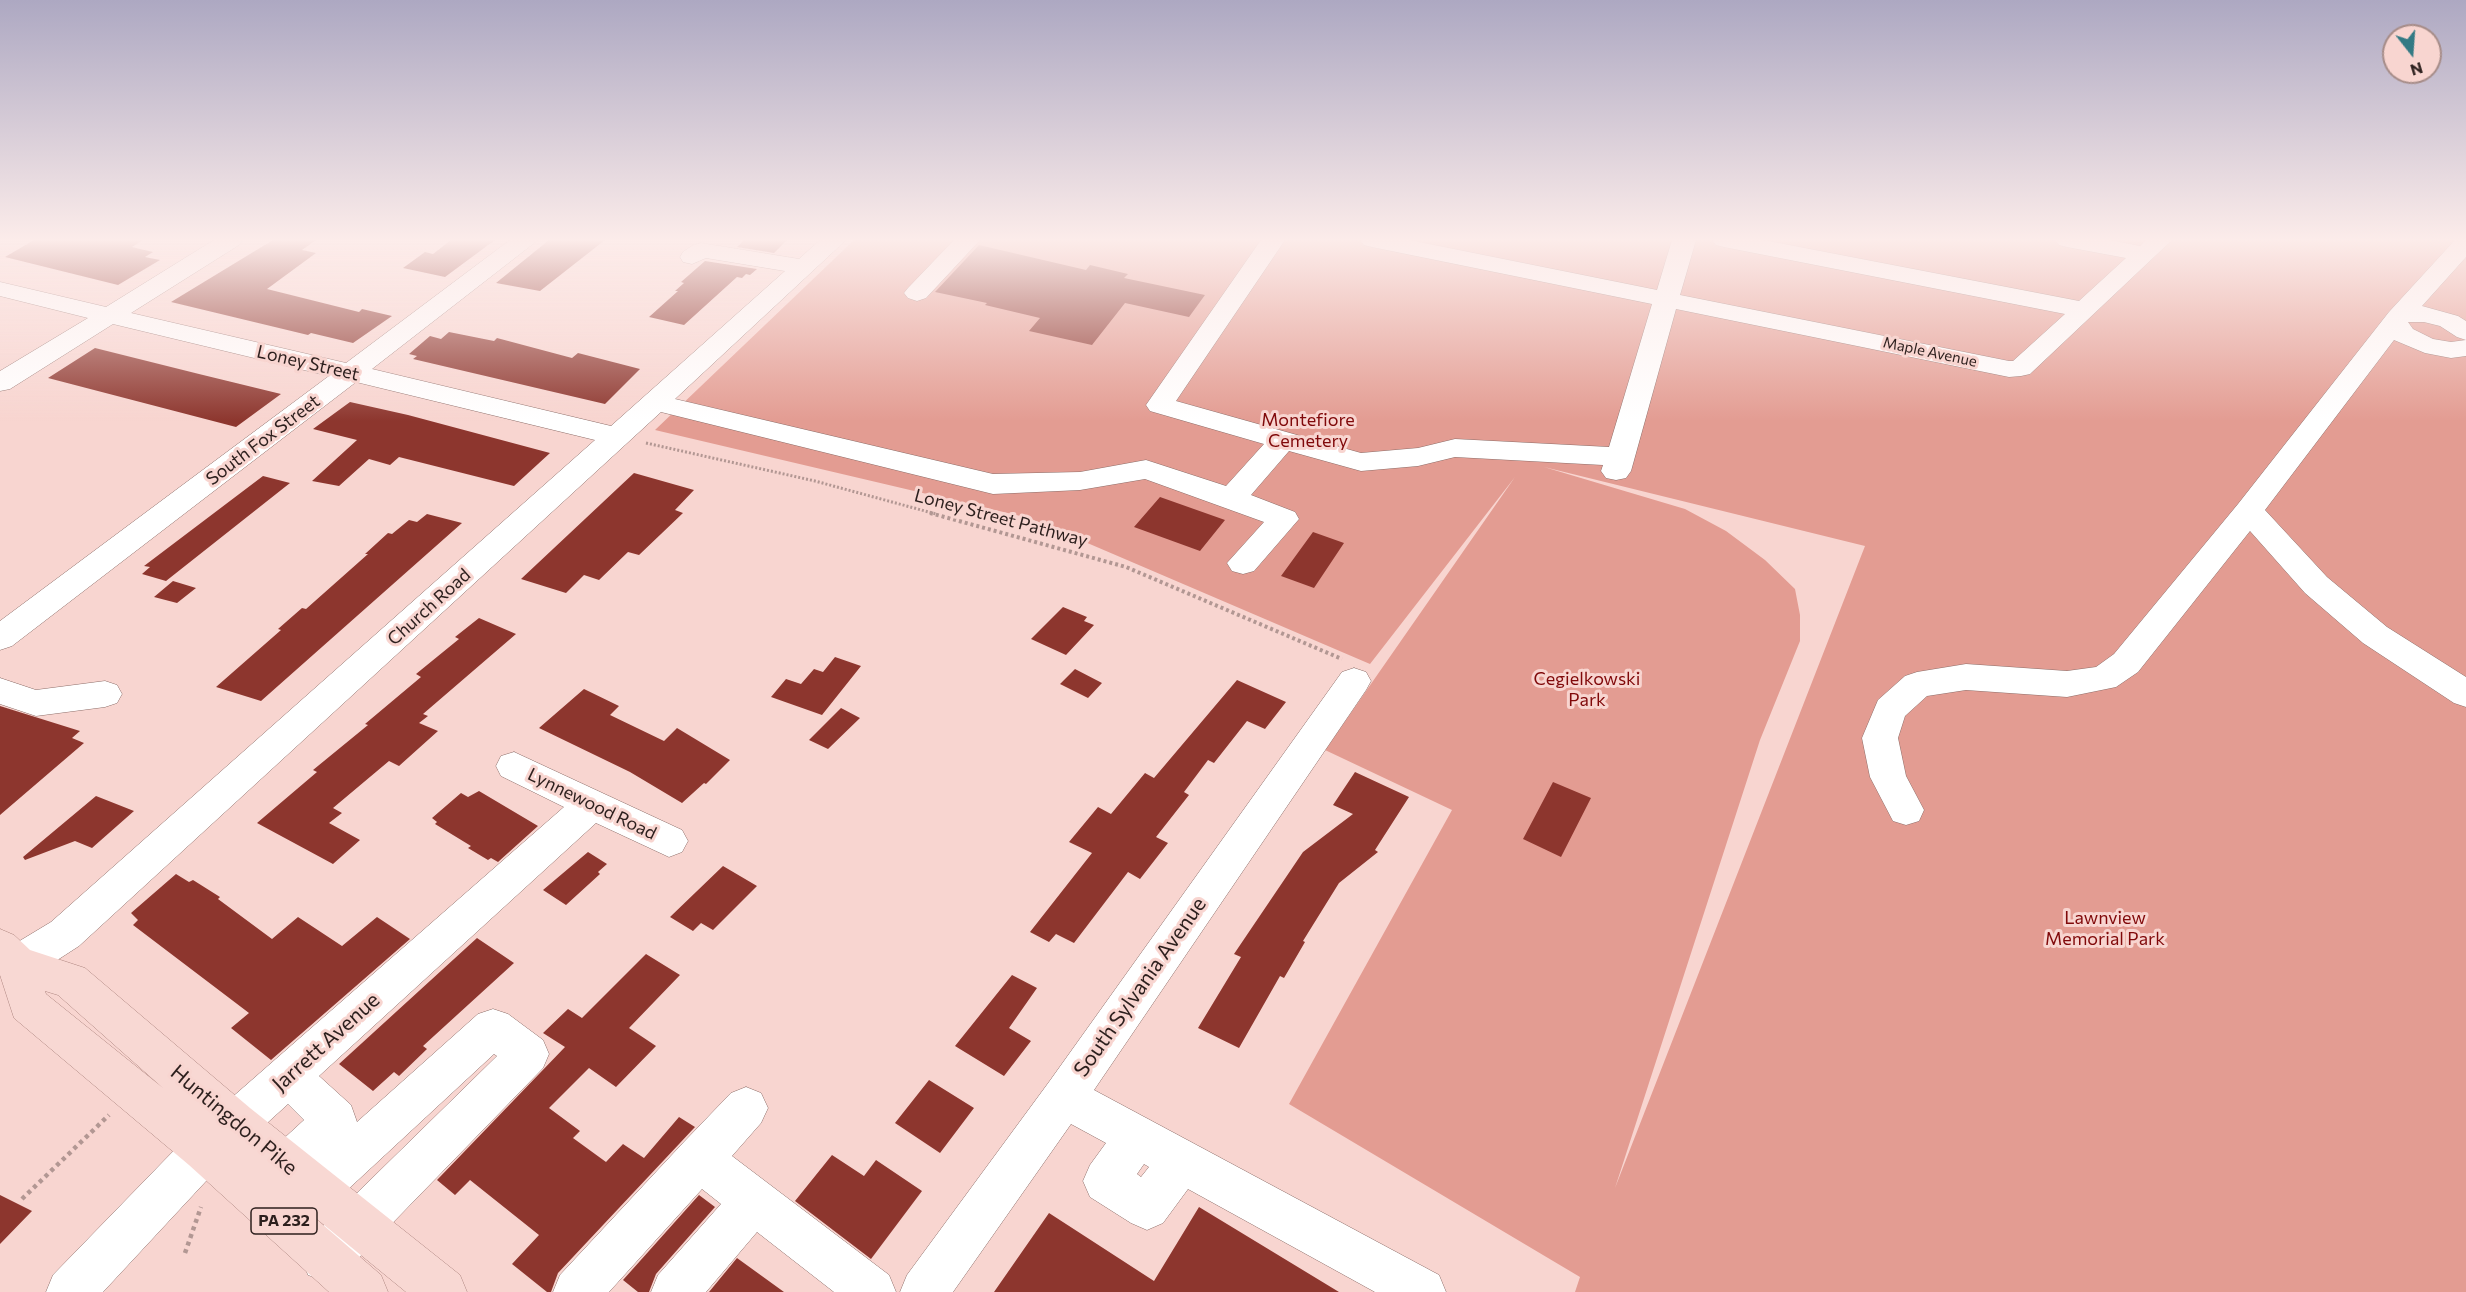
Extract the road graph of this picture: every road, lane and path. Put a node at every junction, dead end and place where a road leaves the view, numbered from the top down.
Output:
1 (46, 300) edge
2 (135, 300) edge
3 (447, 300) edge
4 (766, 300) edge
5 (1226, 300) edge
6 (1667, 300) edge
7 (1673, 300) edge
8 (2035, 300) edge
9 (2095, 300) edge
10 (2414, 300) edge
11 (2429, 300) edge
12 (2085, 310) junction
13 (110, 316) junction
14 (2398, 317) junction
15 (2462, 347) edge
16 (2369, 355) junction
17 (352, 373) junction
18 (0, 383) edge
19 (654, 402) junction
20 (617, 436) junction
21 (1283, 440) junction
22 (1233, 498) junction
23 (2249, 511) junction
24 (1243, 562) dead end
25 (0, 638) edge
26 (1354, 681) joint
27 (0, 691) edge
28 (105, 694) dead end
29 (2466, 694) edge
30 (514, 766) dead end
31 (592, 804) junction
32 (1906, 810) dead end
33 (669, 841) dead end
34 (9, 955) edge
35 (288, 1076) junction
36 (1064, 1097) junction
37 (118, 1106) dead end
38 (746, 1108) dead end
39 (220, 1137) junction
40 (699, 1159) junction
41 (301, 1177) junction
42 (203, 1198) dead end
43 (22, 1199) dead end
44 (754, 1201) junction
45 (269, 1208) junction
46 (359, 1224) junction
47 (185, 1253) dead end
48 (338, 1278) edge
49 (70, 1292) edge
50 (443, 1292) edge
51 (578, 1292) edge
52 (675, 1292) edge
53 (872, 1292) edge
54 (924, 1292) edge
55 (1422, 1292) edge

1 - 13 street, Loney Street
2 - 13 street
3 - 17 street, South Fox Street
4 - 19 street, Church Road
5 - 21 street
6 - 21 street
7 - 12 street, Maple Avenue
8 - 12 street
9 - 12 street, Maple Avenue
10 - 14 street
11 - 15 street
13 - 17 street, Loney Street
13 - 18 street
14 - 15 street
14 - 16 street
15 - 16 street
16 - 23 street
17 - 20 street, Loney Street
17 - 25 street, South Fox Street
19 - 20 street, Church Road
19 - 22 street
20 - 26 path, Loney Street Pathway
20 - 34 street, Church Road
21 - 22 street
22 - 24 street
23 - 29 street
23 - 32 street
26 - 36 street, South Sylvania Avenue
27 - 28 street
30 - 31 street, Lynnewood Road
31 - 33 street, Lynnewood Road
31 - 35 street, Jarrett Avenue
34 - 39 main road, Huntingdon Pike / PA 232
35 - 39 street, Jarrett Avenue
35 - 41 street
36 - 54 street, South Sylvania Avenue
36 - 55 street
37 - 43 path
38 - 40 street
39 - 41 main road, Huntingdon Pike / PA 232
39 - 45 main road, Huntingdon Pike / PA 232
39 - 49 street, Jarrett Avenue
40 - 44 street
40 - 51 street
41 - 45 street
41 - 46 main road, Huntingdon Pike / PA 232
41 - 46 street
42 - 47 path
44 - 52 street
44 - 53 street
45 - 48 main road, Huntingdon Pike / PA 232
46 - 48 street
46 - 50 main road, Huntingdon Pike / PA 232

